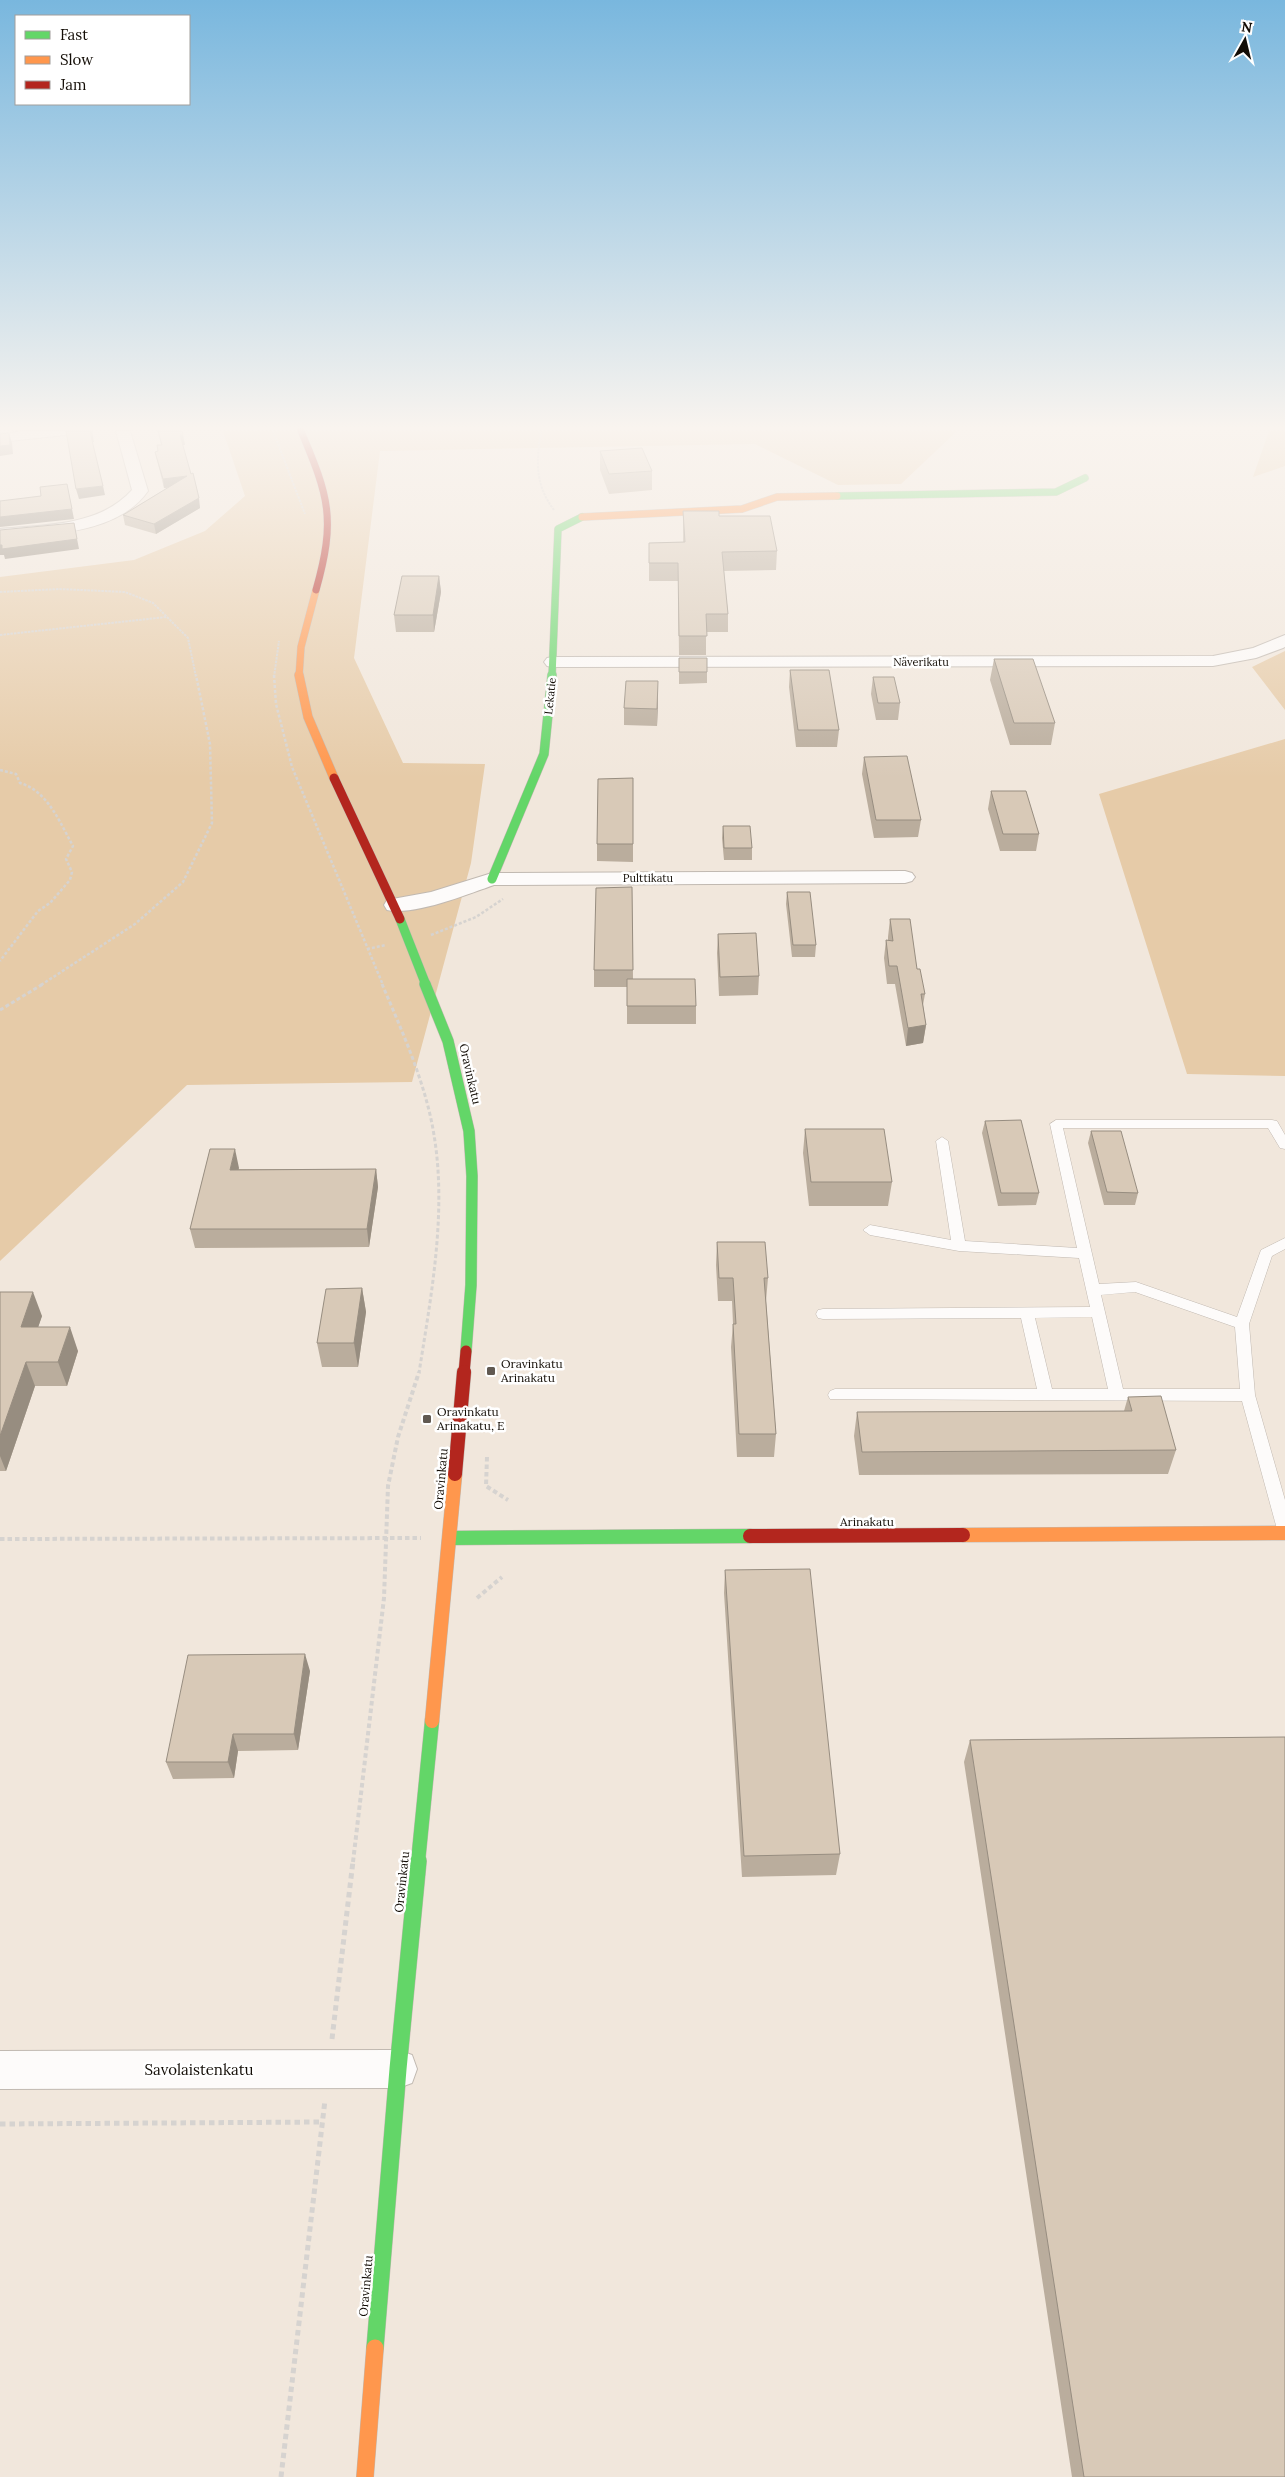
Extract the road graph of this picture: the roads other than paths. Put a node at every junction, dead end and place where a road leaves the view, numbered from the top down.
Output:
1 (326, 547) edge
2 (557, 547) edge
3 (1285, 640) edge
4 (553, 662) junction
5 (905, 877) dead end
6 (492, 879) junction
7 (395, 905) junction
8 (942, 1141) dead end
9 (1285, 1145) edge
10 (870, 1230) dead end
11 (1285, 1243) edge
12 (959, 1246) junction
13 (1084, 1253) junction
14 (1093, 1290) junction
15 (1098, 1312) junction
16 (1027, 1313) junction
17 (823, 1314) dead end
18 (1242, 1324) junction
19 (834, 1395) dead end
20 (1046, 1395) junction
21 (1117, 1395) junction
22 (1248, 1395) junction
23 (1285, 1529) edge
24 (1285, 1533) edge
25 (450, 1538) junction
26 (398, 2069) junction
27 (0, 2070) edge
28 (365, 2477) edge

1 - 7 street, Oravinkatu
2 - 4 street, Lekatie
3 - 4 street, Näverikatu
4 - 6 street, Lekatie
5 - 6 street, Pulttikatu
6 - 7 street, Pulttikatu
7 - 25 street, Oravinkatu
8 - 12 lane
9 - 13 lane
10 - 12 lane
11 - 18 lane
12 - 13 lane
13 - 14 lane
14 - 15 lane
14 - 18 lane
15 - 16 lane
15 - 21 lane
16 - 17 lane
16 - 20 lane
18 - 22 lane
19 - 20 lane
20 - 21 lane
21 - 22 lane
22 - 23 lane
24 - 25 street, Arinakatu
25 - 26 street, Oravinkatu
26 - 27 street, Savolaistenkatu
26 - 28 street, Oravinkatu

